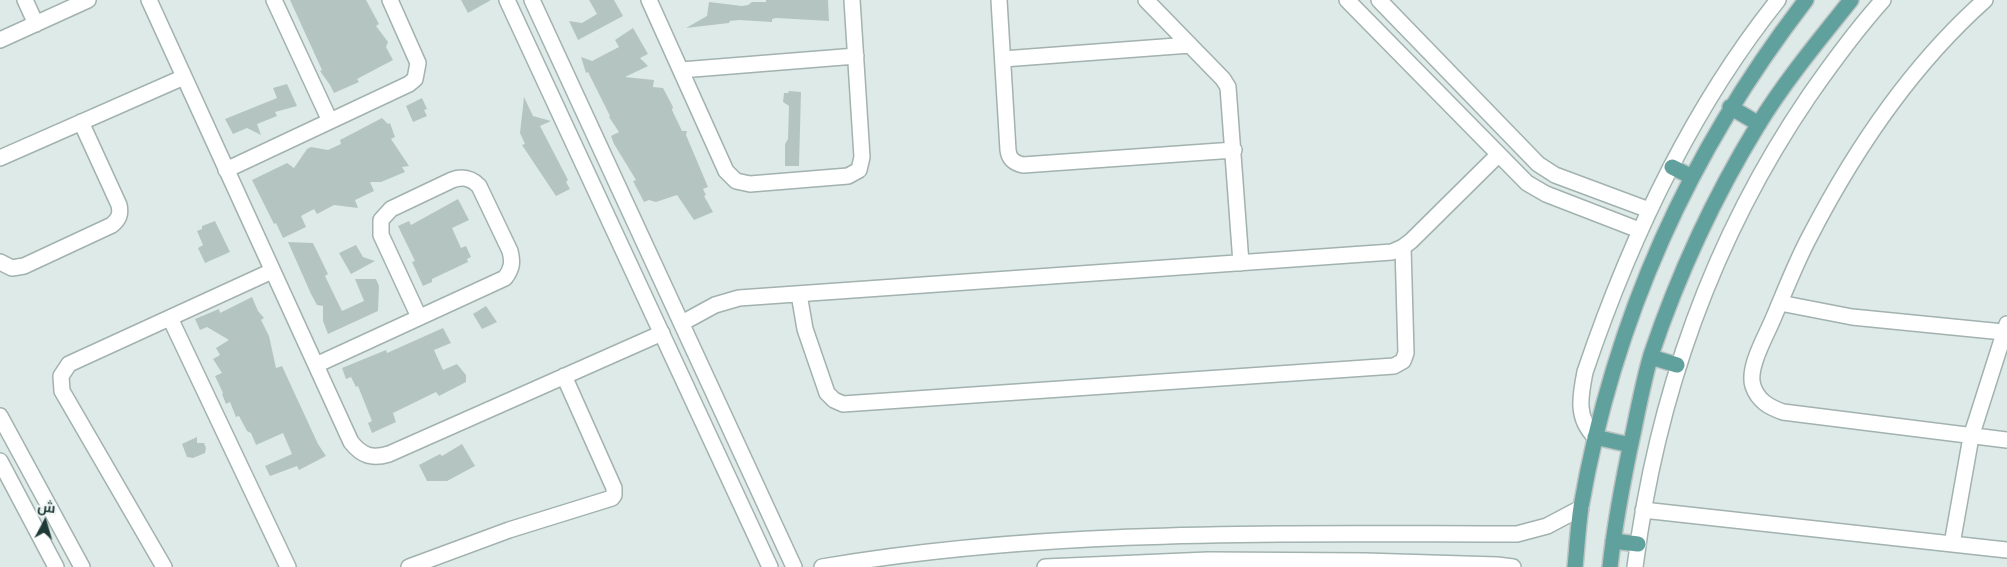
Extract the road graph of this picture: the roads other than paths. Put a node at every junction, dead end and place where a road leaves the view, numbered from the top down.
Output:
1 (25, 0) edge
2 (88, 0) edge
3 (149, 0) edge
4 (274, 0) edge
5 (390, 0) edge
6 (507, 0) edge
7 (532, 0) edge
8 (649, 0) edge
9 (852, 0) edge
10 (999, 0) edge
11 (1146, 0) edge
12 (1347, 0) edge
13 (1778, 0) edge
14 (1806, 0) edge
15 (1851, 0) edge
16 (1883, 0) edge
17 (1985, 0) edge
18 (1380, 1) edge
19 (36, 24) junction
20 (0, 40) edge
21 (1190, 45) junction
22 (856, 56) junction
23 (1002, 59) junction
24 (1443, 67) junction
25 (681, 70) junction
26 (184, 77) junction
27 (1427, 82) junction
28 (1730, 107) junction
29 (330, 121) junction
30 (81, 122) junction
31 (1759, 124) junction
32 (1234, 150) junction
33 (1498, 155) junction
34 (0, 158) edge
35 (1672, 167) junction
36 (226, 170) junction
37 (1692, 177) junction
38 (1649, 210) junction
39 (638, 228) junction
40 (1639, 230) junction
41 (618, 239) junction
42 (1403, 247) junction
43 (0, 262) edge
44 (1241, 263) junction
45 (272, 271) junction
46 (798, 294) junction
47 (1780, 303) junction
48 (420, 317) junction
49 (170, 318) junction
50 (682, 323) junction
51 (2005, 328) edge
52 (662, 333) junction
53 (1651, 356) junction
54 (316, 365) junction
55 (1677, 365) junction
56 (564, 376) junction
57 (0, 416) edge
58 (1595, 437) junction
59 (1971, 437) junction
60 (2007, 440) edge
61 (1630, 445) junction
62 (0, 461) edge
63 (1581, 508) junction
64 (1643, 510) junction
65 (1613, 541) junction
66 (1638, 544) junction
67 (1952, 544) junction
68 (2007, 550) edge
69 (880, 563) edge
70 (56, 567) edge
71 (82, 567) edge
72 (164, 567) edge
73 (288, 567) edge
74 (409, 567) edge
75 (770, 567) edge
76 (794, 567) edge
77 (822, 567) edge
78 (1045, 567) edge
79 (1513, 567) edge
80 (1575, 567) edge
81 (1610, 567) edge
82 (1635, 567) edge

1 - 19 street
2 - 19 street
3 - 26 street
4 - 29 street
5 - 29 street
6 - 41 street
7 - 39 street
8 - 25 street
9 - 22 street
10 - 23 street
11 - 21 street
12 - 27 street
13 - 35 street
14 - 28 main road
15 - 31 main road
16 - 55 street
17 - 47 street
18 - 24 street
19 - 20 street
21 - 23 street
21 - 32 street
22 - 25 street
22 - 25 street
23 - 32 street
24 - 27 street
24 - 38 street
26 - 30 street
26 - 36 street
27 - 33 street
28 - 31 main road
28 - 37 main road
29 - 36 street
30 - 34 street
30 - 43 street
31 - 53 main road
32 - 44 street
33 - 40 street
33 - 42 street
35 - 37 main road
35 - 38 street
36 - 45 street
37 - 58 main road
38 - 40 street
39 - 41 street
39 - 50 street
40 - 58 street
41 - 52 street
42 - 44 street
42 - 46 street
44 - 46 street
45 - 49 street
45 - 54 street
46 - 50 street
47 - 51 street
47 - 59 street
48 - 48 street
48 - 54 street
49 - 72 street
49 - 73 street
50 - 76 street
51 - 59 street
52 - 56 street
52 - 75 street
53 - 55 main road
53 - 61 main road
54 - 56 street
55 - 64 street
56 - 74 street
57 - 71 street
58 - 61 main road
58 - 63 main road
59 - 60 street
59 - 67 street
61 - 65 main road
62 - 70 street
63 - 69 street
63 - 80 main road
64 - 66 street
64 - 67 street
65 - 66 main road
65 - 81 main road
66 - 82 street
67 - 68 street
69 - 77 street
78 - 79 street

